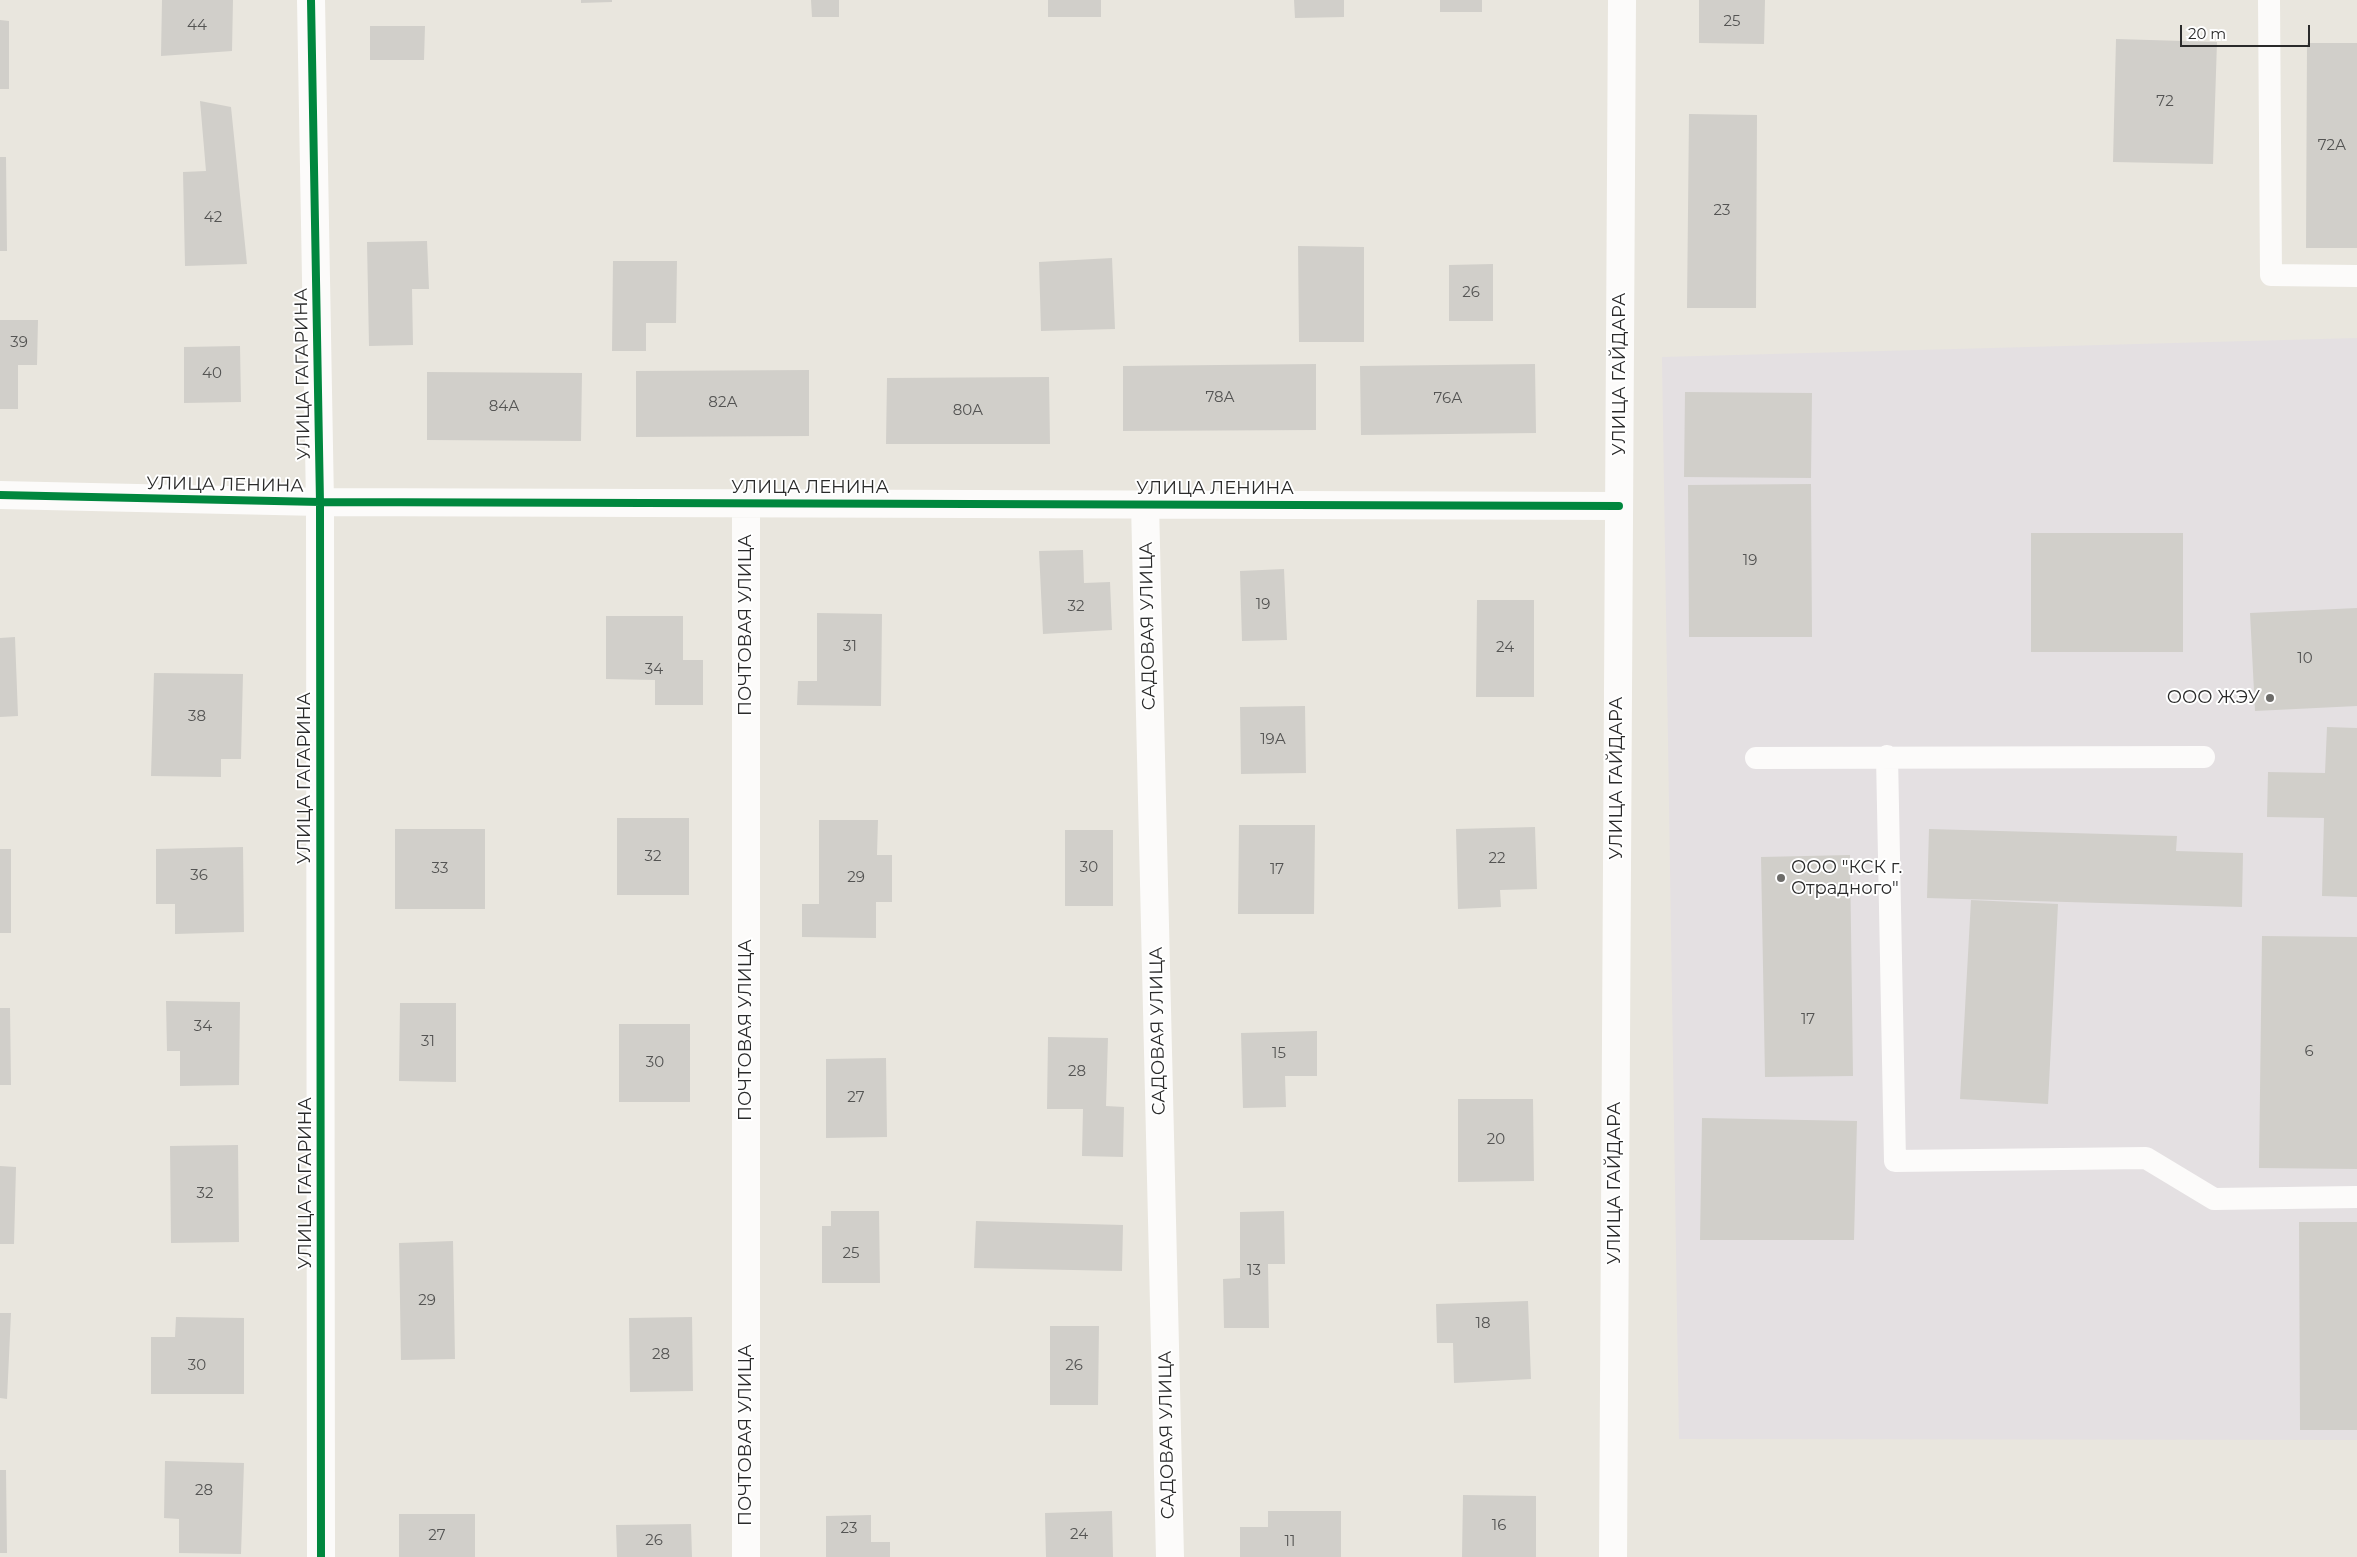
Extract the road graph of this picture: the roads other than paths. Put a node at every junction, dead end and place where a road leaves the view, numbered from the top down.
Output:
1 (311, 0) edge
2 (1622, 0) edge
3 (2269, 0) edge
4 (2357, 276) edge
5 (0, 495) edge
6 (320, 502) junction
7 (746, 503) junction
8 (1145, 504) junction
9 (1619, 506) junction
10 (1887, 756) junction
11 (2204, 757) dead end
12 (1756, 758) dead end
13 (2357, 1197) edge
14 (322, 1557) edge
15 (746, 1557) edge
16 (1170, 1557) edge
17 (1613, 1557) edge

1 - 6 street, УЛИЦА ГАГАРИНА
2 - 9 street, УЛИЦА ГАЙДАРА
3 - 4 lane
5 - 6 street, УЛИЦА ЛЕНИНА
6 - 7 street, УЛИЦА ЛЕНИНА
6 - 14 street, УЛИЦА ГАГАРИНА
7 - 8 street, УЛИЦА ЛЕНИНА
7 - 15 street, ПОЧТОВАЯ УЛИЦА
8 - 9 street, УЛИЦА ЛЕНИНА
8 - 16 street, САДОВАЯ УЛИЦА
9 - 17 street, УЛИЦА ГАЙДАРА
10 - 11 lane
10 - 12 lane
10 - 13 lane

